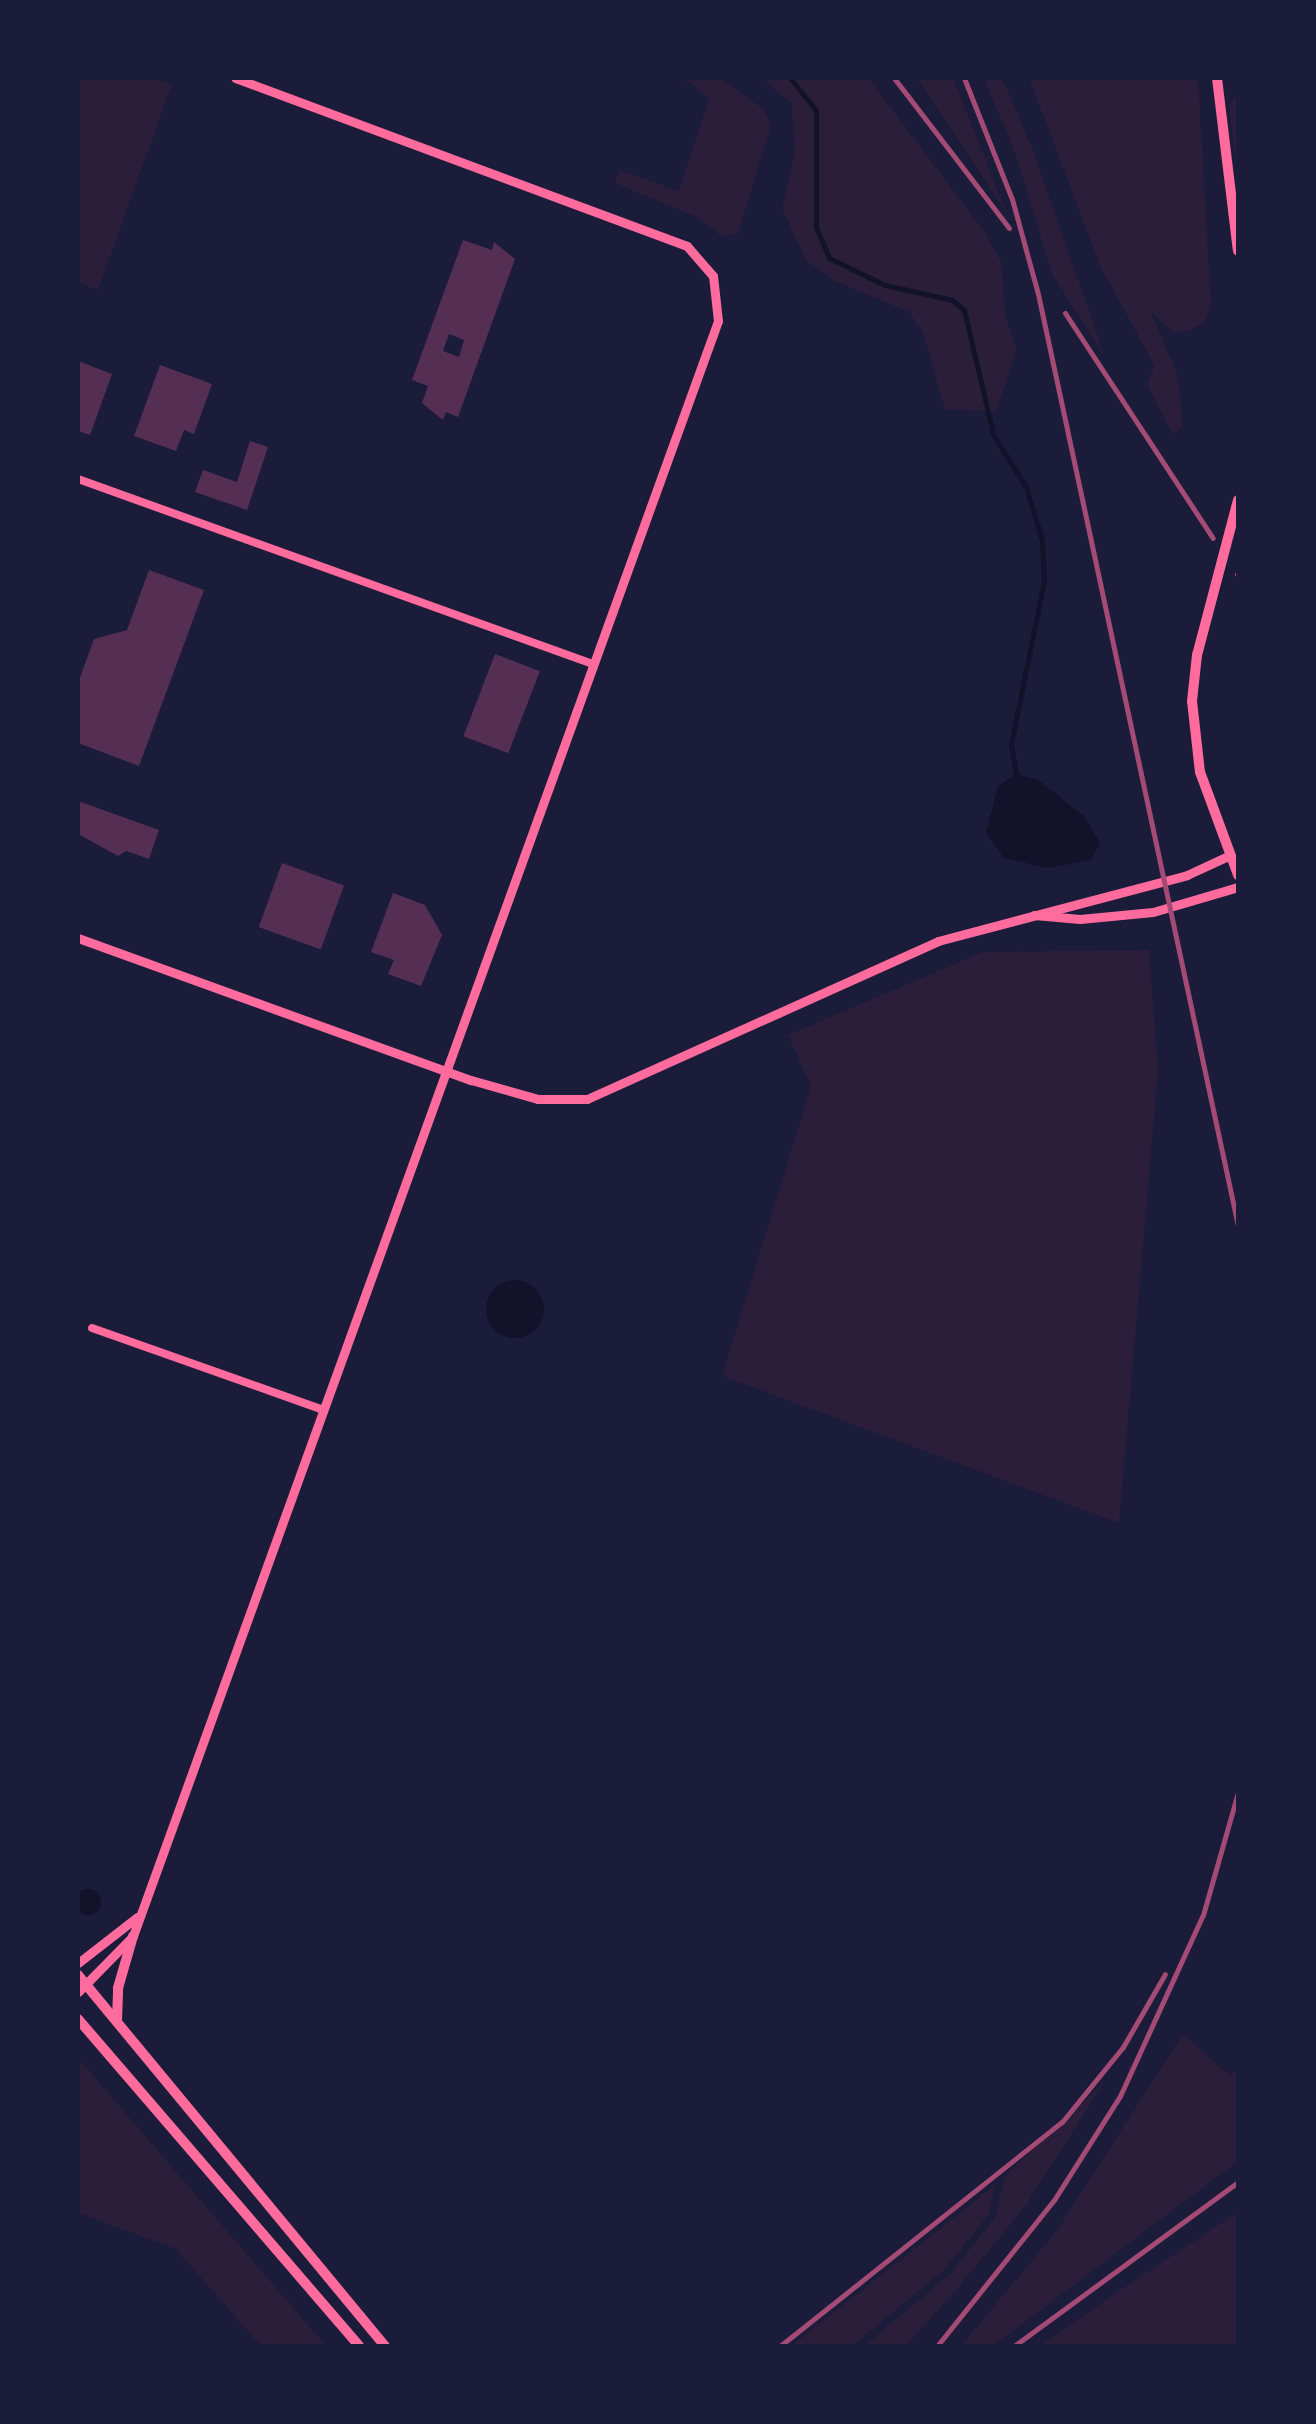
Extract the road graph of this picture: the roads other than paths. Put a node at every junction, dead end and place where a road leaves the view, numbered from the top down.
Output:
1 (235, 78) edge
2 (1218, 78) edge
3 (1238, 251) edge
4 (78, 479) edge
5 (1238, 500) edge
6 (593, 664) junction
7 (1228, 856) junction
8 (1238, 875) edge
9 (1238, 887) edge
10 (1032, 915) junction
11 (78, 938) edge
12 (445, 1072) junction
13 (92, 1328) dead end
14 (324, 1410) junction
15 (137, 1917) junction
16 (133, 1936) junction
17 (78, 1963) edge
18 (78, 1975) edge
19 (82, 1988) edge
20 (78, 2019) edge
21 (117, 2022) junction
22 (358, 2346) edge
23 (385, 2346) edge

1 - 6 street
2 - 3 main road
4 - 6 street
5 - 7 main road
6 - 12 street
7 - 8 main road
7 - 10 street
9 - 10 street
10 - 12 street
11 - 12 street
12 - 14 street
13 - 14 street
14 - 15 street
15 - 16 street
15 - 17 street
16 - 19 street
16 - 21 main road
18 - 19 main road
19 - 21 main road
20 - 22 main road
21 - 23 main road

